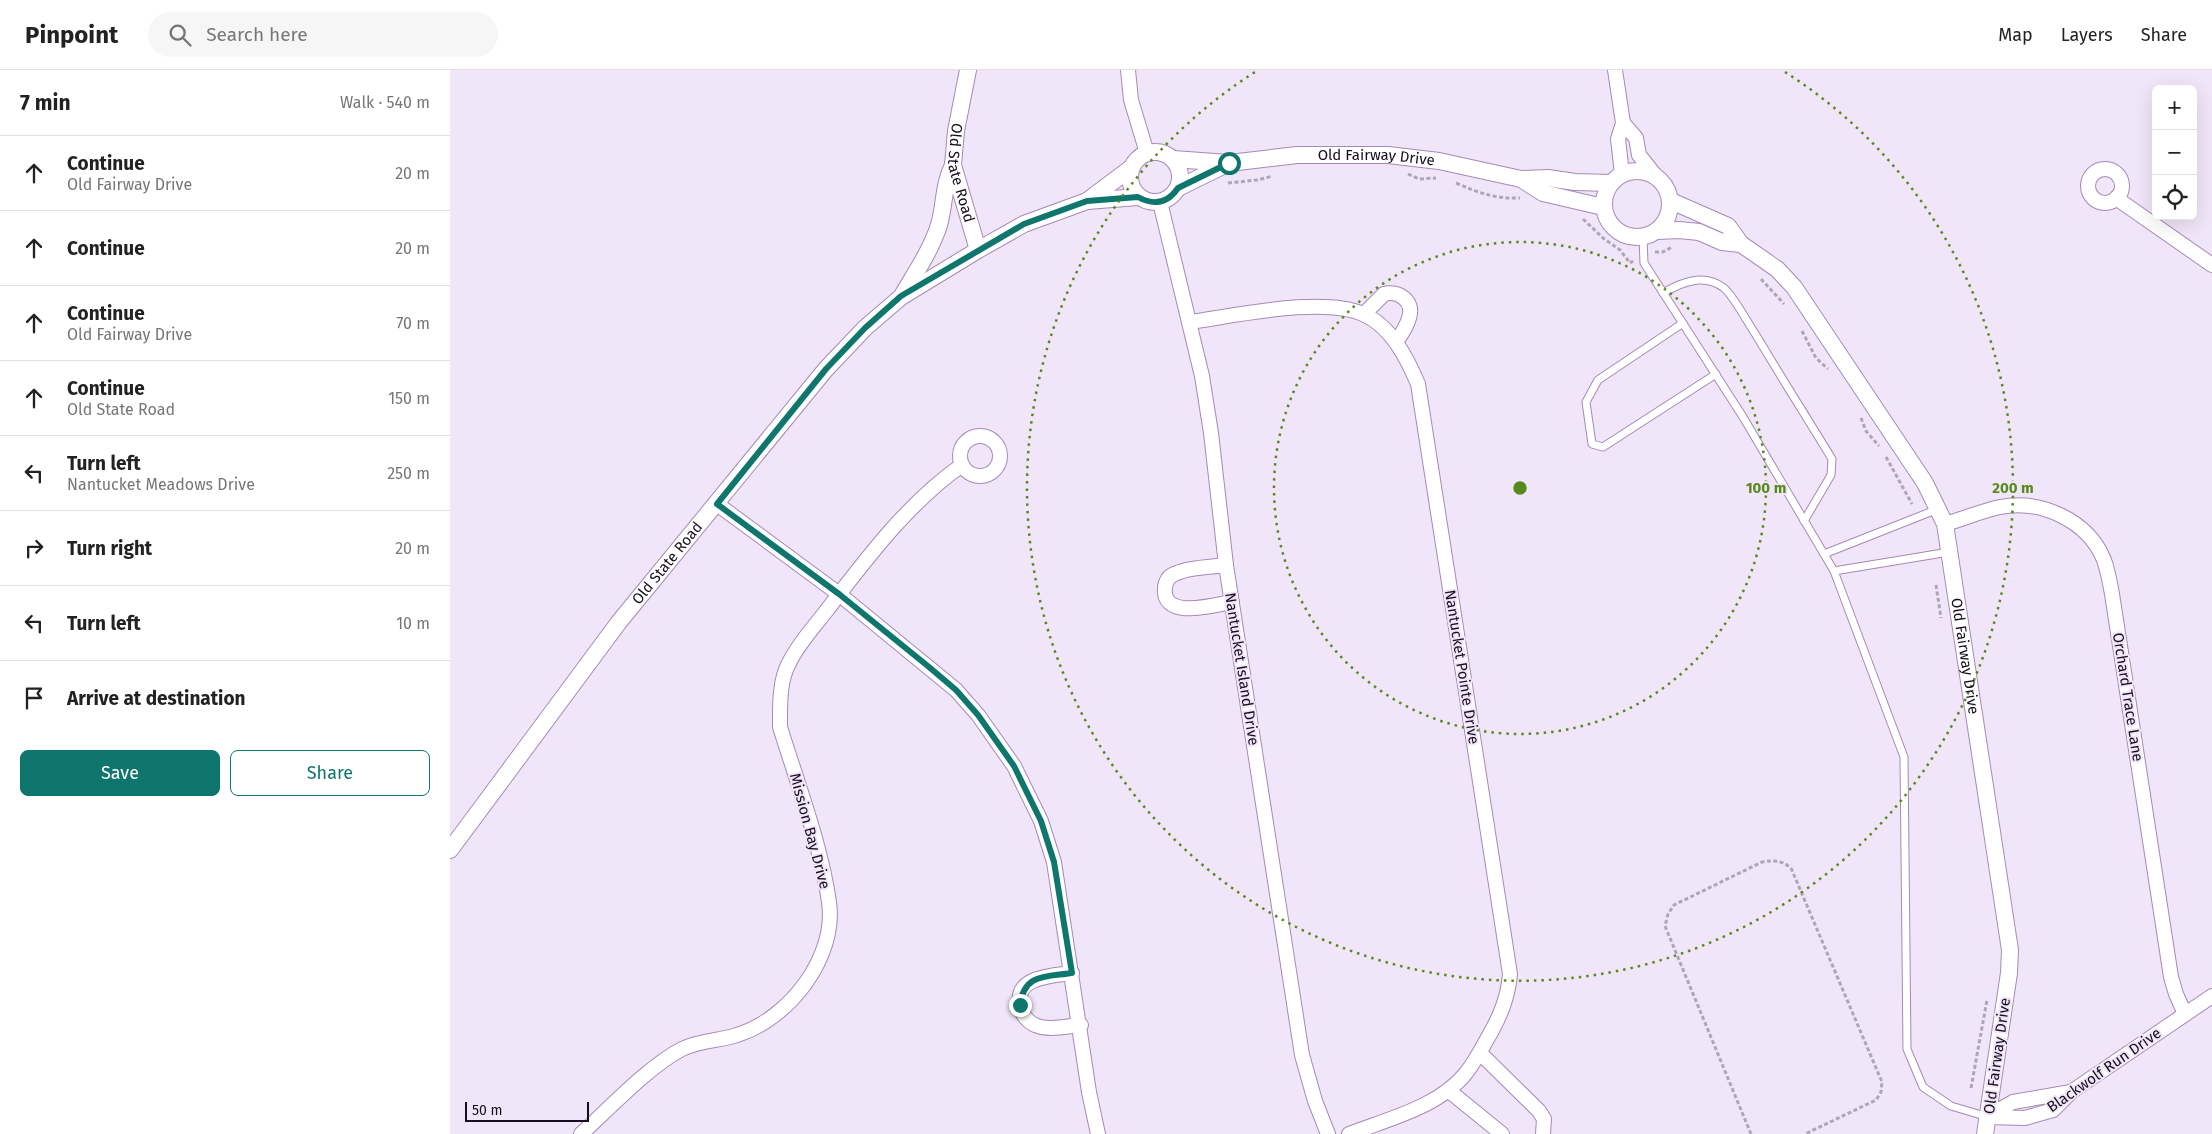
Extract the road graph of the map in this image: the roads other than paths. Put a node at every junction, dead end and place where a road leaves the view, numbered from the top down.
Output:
1 (968, 70) edge
2 (1128, 70) edge
3 (1615, 70) edge
4 (1623, 123) junction
5 (1147, 153) junction
6 (1173, 159) junction
7 (1229, 163) junction
8 (953, 165) junction
9 (1131, 168) junction
10 (1655, 176) junction
11 (1521, 179) junction
12 (1616, 179) junction
13 (1178, 188) junction
14 (1138, 197) junction
15 (2116, 198) dead end
16 (1087, 201) junction
17 (1671, 201) junction
18 (1160, 202) junction
19 (1604, 207) junction
20 (1650, 234) junction
21 (1741, 244) junction
22 (978, 250) junction
23 (2212, 265) edge
24 (1663, 293) junction
25 (901, 296) junction
26 (1364, 314) junction
27 (1189, 322) junction
28 (1683, 323) junction
29 (1396, 342) junction
30 (1716, 374) junction
31 (962, 466) dead end
32 (717, 504) junction
33 (1938, 509) junction
34 (1804, 521) junction
35 (1945, 524) junction
36 (1950, 552) junction
37 (1824, 554) junction
38 (1226, 564) junction
39 (1834, 571) junction
40 (839, 594) junction
41 (1232, 602) junction
42 (450, 850) edge
43 (1072, 973) junction
44 (2212, 996) edge
45 (2185, 1014) junction
46 (1081, 1025) junction
47 (1480, 1053) junction
48 (1448, 1090) junction
49 (1988, 1117) junction
50 (581, 1134) edge
51 (1098, 1134) edge
52 (1328, 1134) edge
53 (1349, 1134) edge
54 (1502, 1134) edge
55 (1543, 1134) edge
56 (1985, 1134) edge

1 - 8 street, Old State Road
2 - 5 street
3 - 4 street
4 - 10 street
4 - 12 street
5 - 6 street
5 - 9 street
6 - 7 street, Old Fairway Drive
6 - 13 street
7 - 11 street, Old Fairway Drive
7 - 13 street, Old Fairway Drive
8 - 22 street, Old State Road
8 - 25 street
9 - 14 street
9 - 16 street
10 - 12 street
10 - 17 street
11 - 12 street, Old Fairway Drive
11 - 19 street, Old Fairway Drive
12 - 19 street
13 - 18 street
14 - 16 street
14 - 18 street
15 - 23 street
16 - 22 street
17 - 20 street
17 - 21 street, Old Fairway Drive
18 - 27 street, Nantucket Island Drive
19 - 20 street
20 - 21 street, Old Fairway Drive
20 - 24 lane
21 - 33 street, Old Fairway Drive
22 - 25 street, Old State Road
24 - 28 lane
24 - 34 lane
25 - 32 street, Old State Road
26 - 27 street, Nantucket Pointe Drive
26 - 29 street, Nantucket Pointe Drive
26 - 29 street
27 - 38 street, Nantucket Island Drive
28 - 30 lane
28 - 30 lane
29 - 47 street, Nantucket Pointe Drive
30 - 34 lane
31 - 40 street, Mission Bay Drive
32 - 40 street
32 - 42 street, Old State Road
33 - 35 street, Old Fairway Drive
33 - 37 lane
34 - 37 lane
35 - 36 street, Old Fairway Drive
35 - 45 street, Orchard Trace Lane
36 - 39 lane
36 - 49 street, Old Fairway Drive
37 - 39 lane
38 - 41 street, Nantucket Island Drive
38 - 41 street
39 - 49 lane
40 - 43 street
40 - 50 street, Mission Bay Drive
41 - 52 street, Nantucket Island Drive
43 - 46 street
43 - 46 street
44 - 45 street, Blackwolf Run Drive
45 - 49 street, Blackwolf Run Drive
46 - 51 street
47 - 48 street, Nantucket Pointe Drive
47 - 55 street
48 - 53 street, Nantucket Pointe Drive
48 - 54 street
49 - 56 street, Old Fairway Drive

